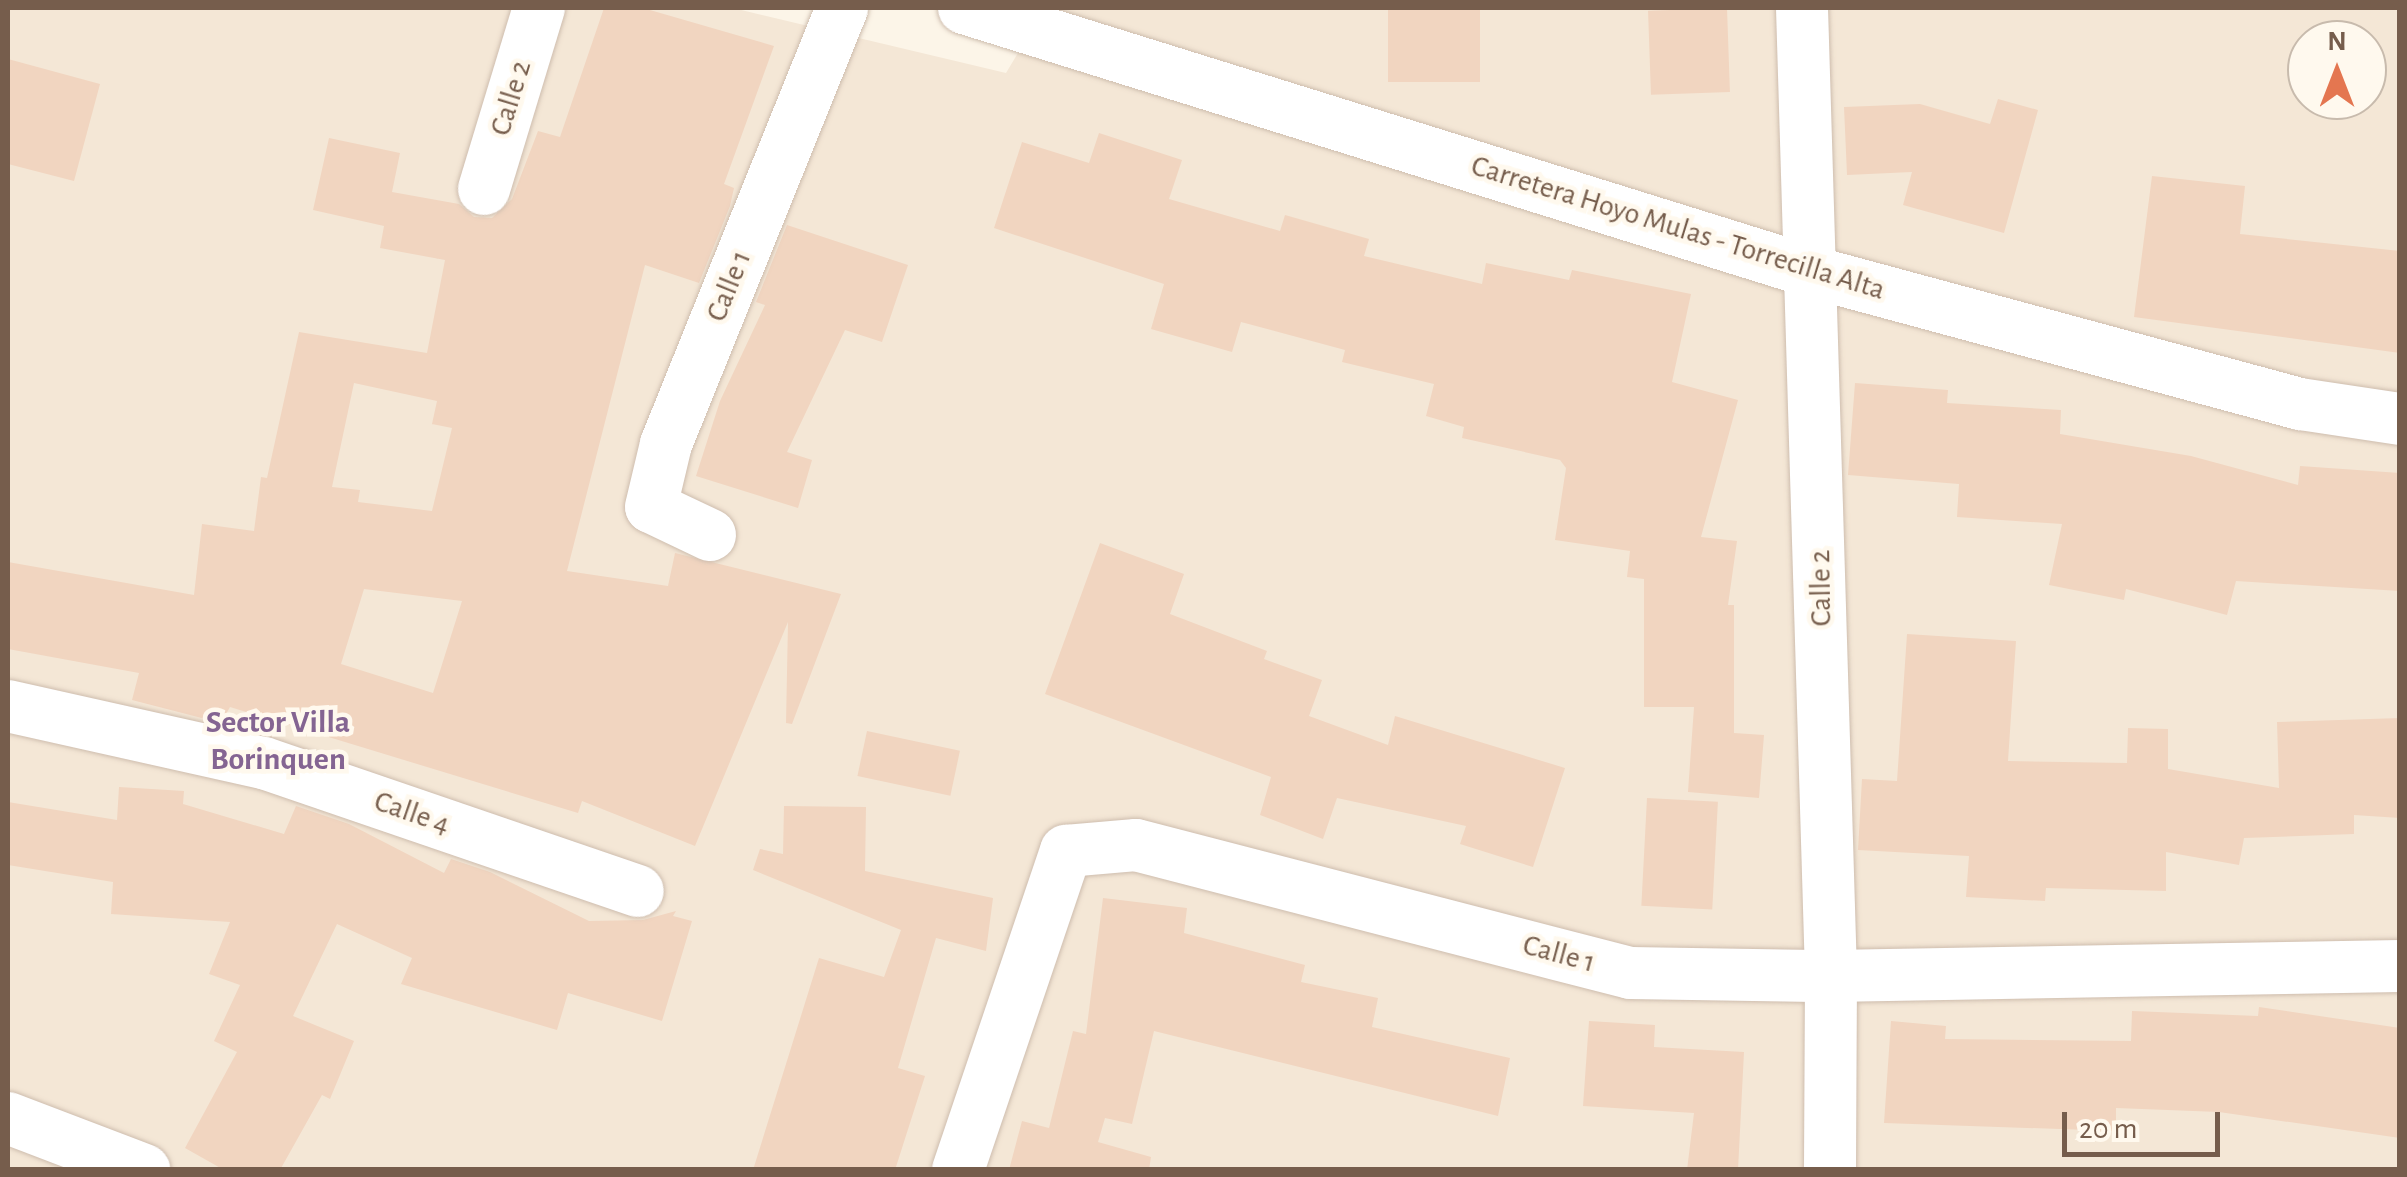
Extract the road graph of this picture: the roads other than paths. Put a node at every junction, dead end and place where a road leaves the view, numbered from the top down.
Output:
1 (539, 8) edge
2 (842, 8) edge
3 (964, 8) edge
4 (1802, 8) edge
5 (484, 190) dead end
6 (1812, 272) junction
7 (2400, 419) edge
8 (710, 535) dead end
9 (8, 706) edge
10 (638, 892) dead end
11 (2400, 966) edge
12 (1830, 976) junction
13 (8, 1118) edge
14 (144, 1170) edge
15 (958, 1170) edge
16 (1830, 1170) edge

1 - 5 street, Calle 2
2 - 8 street, Calle 1
3 - 6 street, Carretera Hoyo Mulas - Torrecilla Alta
4 - 6 street, Calle 2
6 - 7 street, Carretera Hoyo Mulas - Torrecilla Alta
6 - 12 street, Calle 2
9 - 10 street, Calle 4
11 - 12 street, Calle 1
12 - 15 street, Calle 1
12 - 16 street, Calle 2
13 - 14 street

